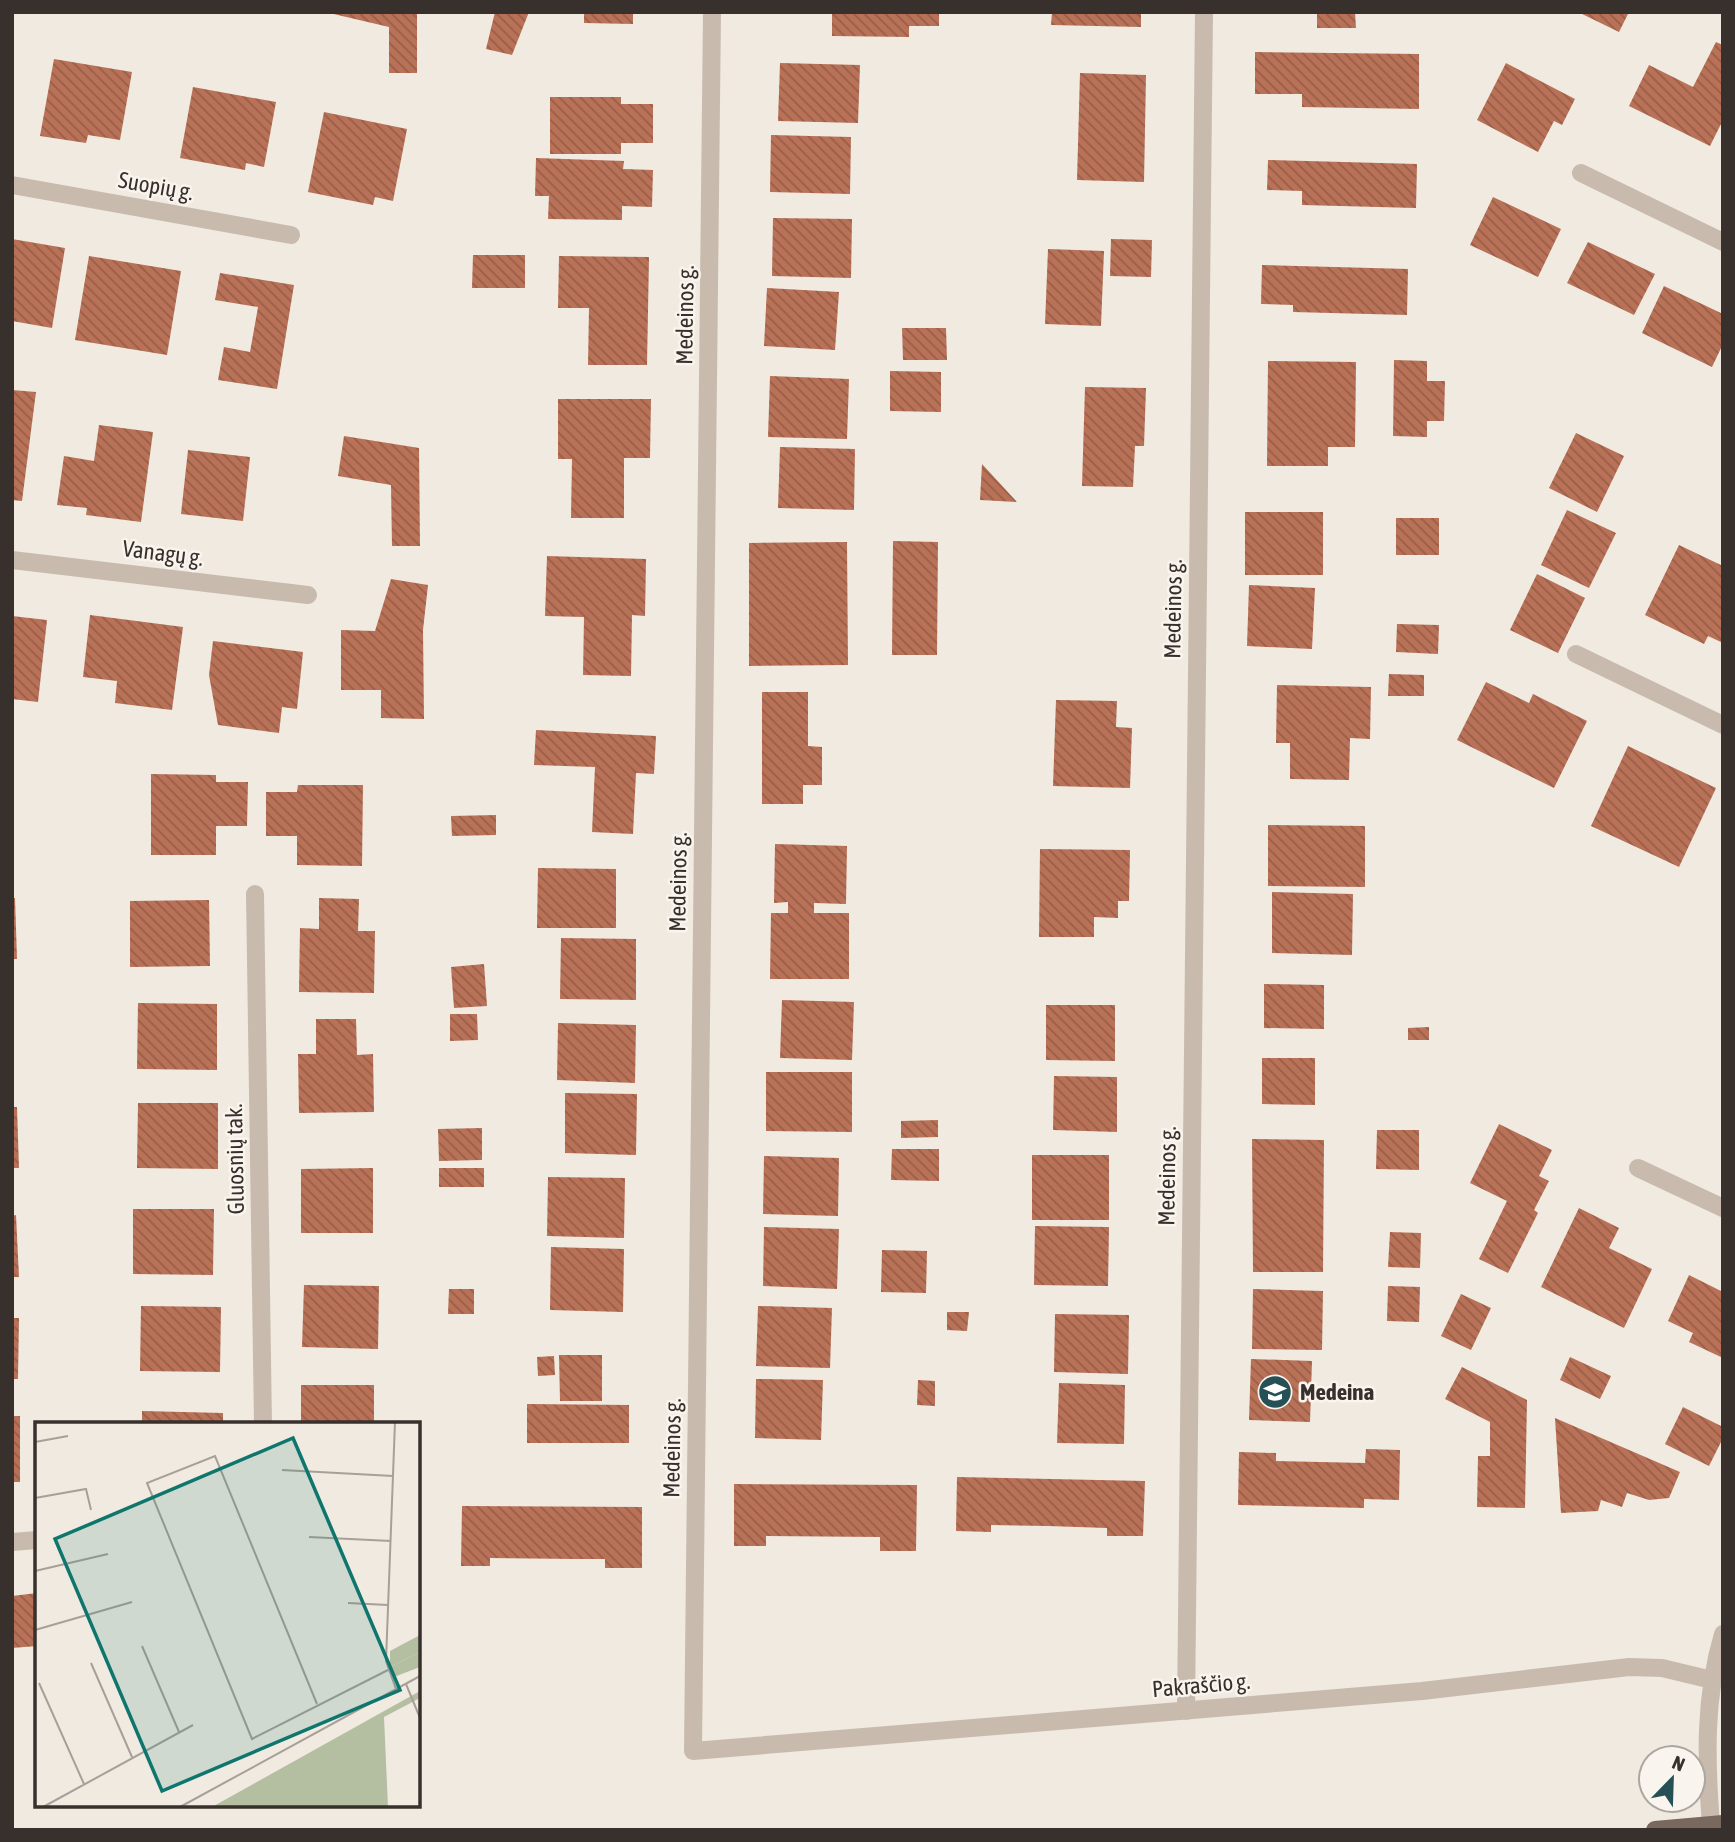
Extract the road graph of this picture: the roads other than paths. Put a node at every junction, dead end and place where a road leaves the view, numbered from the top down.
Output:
1 (712, 12) edge
2 (1204, 12) edge
3 (1581, 173) dead end
4 (12, 185) edge
5 (291, 235) dead end
6 (1723, 242) edge
7 (12, 560) edge
8 (308, 595) dead end
9 (1576, 654) dead end
10 (1723, 725) edge
11 (255, 894) dead end
12 (1638, 1168) dead end
13 (1723, 1208) edge
14 (263, 1422) edge
15 (35, 1540) edge
16 (12, 1542) edge
17 (1723, 1634) edge
18 (1712, 1680) junction
19 (1186, 1711) junction
20 (693, 1751) joint
21 (1717, 1824) edge
22 (1655, 1830) edge

1 - 20 street, Medeinos g.
2 - 19 street, Medeinos g.
3 - 6 street
4 - 5 street, Suopių g.
7 - 8 street, Vanagų g.
9 - 10 street
11 - 14 street, Gluosnių tak.
12 - 13 street
15 - 16 street
17 - 18 street
18 - 19 street, Pakraščio g.
18 - 21 street
19 - 20 street, Pakraščio g.
21 - 22 main road

